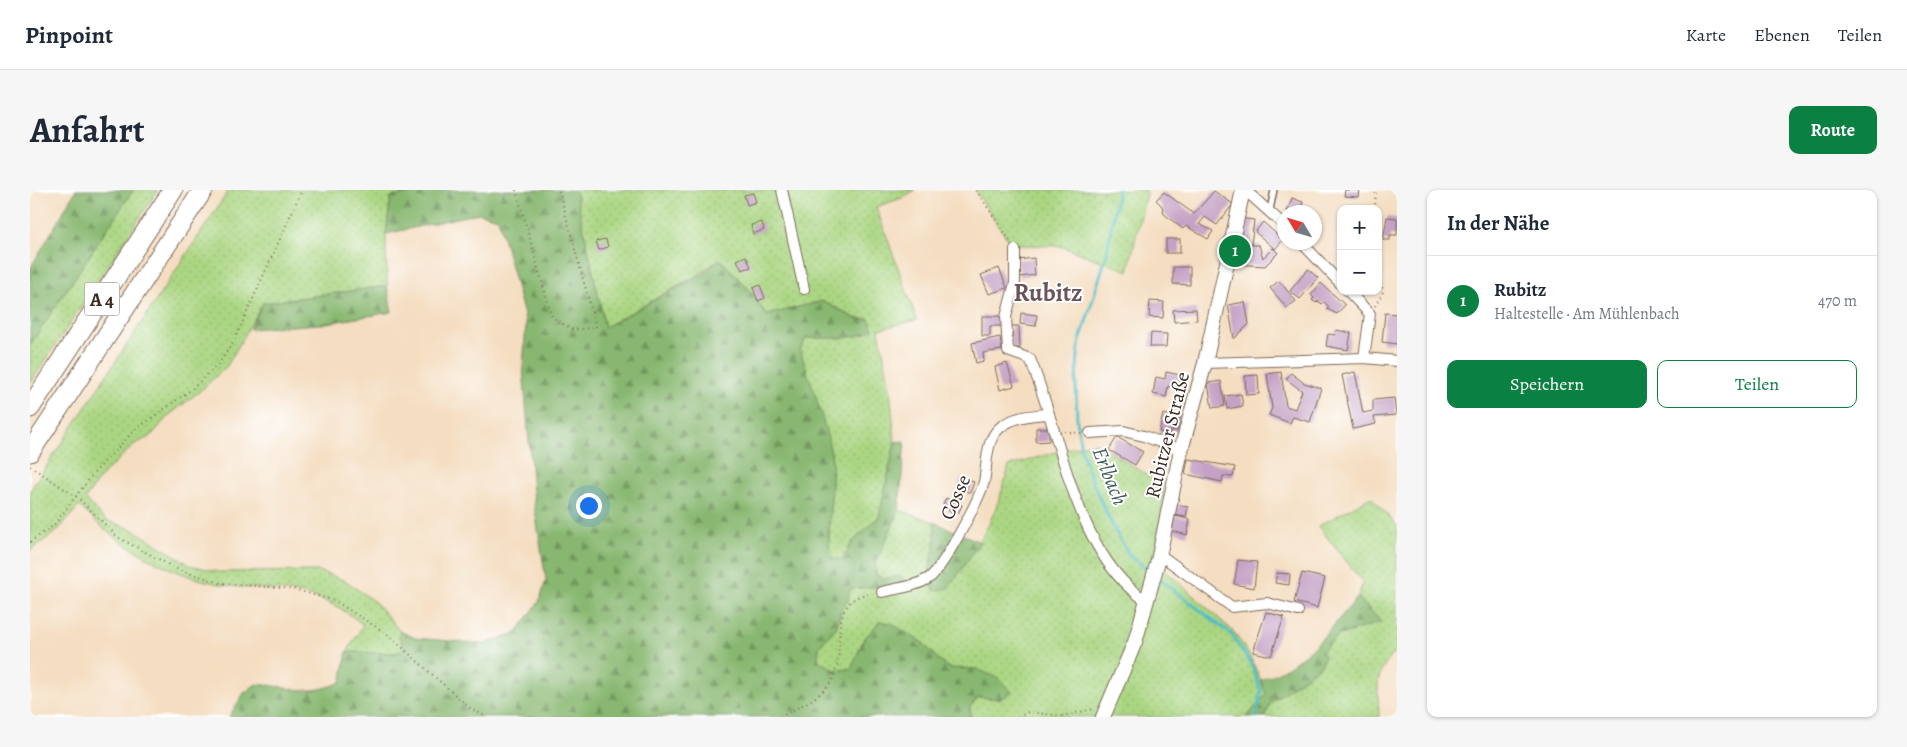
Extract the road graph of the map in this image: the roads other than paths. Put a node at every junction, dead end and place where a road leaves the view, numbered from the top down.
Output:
1 (173, 190) edge
2 (203, 190) edge
3 (782, 190) edge
4 (1244, 190) edge
5 (1274, 190) edge
6 (1270, 210) junction
7 (1277, 218) edge
8 (1016, 250) road end
9 (1309, 250) edge
10 (1337, 280) edge
11 (804, 289) dead end
12 (1352, 295) edge
13 (1364, 358) junction
14 (1396, 361) edge
15 (1205, 363) junction
16 (30, 408) edge
17 (1049, 414) junction
18 (1090, 433) road end
19 (1181, 450) junction
20 (30, 452) edge
21 (1158, 557) junction
22 (882, 592) road end
23 (1147, 601) junction
24 (1298, 610) dead end
25 (1105, 712) edge

1 - 16 highway, A 4
2 - 20 highway, A 4
3 - 11 street
4 - 6 street
4 - 15 main road
5 - 6 lane
6 - 7 street
8 - 17 street
9 - 10 street
12 - 13 street
13 - 14 street, Rubitzer Straße
13 - 15 street, Rubitzer Straße
15 - 19 main road, Rubitzer Straße
17 - 22 street, Cosse
17 - 23 street
18 - 19 street
19 - 21 main road, Rubitzer Straße
21 - 23 main road, Rubitzer Straße
21 - 24 street
23 - 25 main road, Rubitzer Straße

